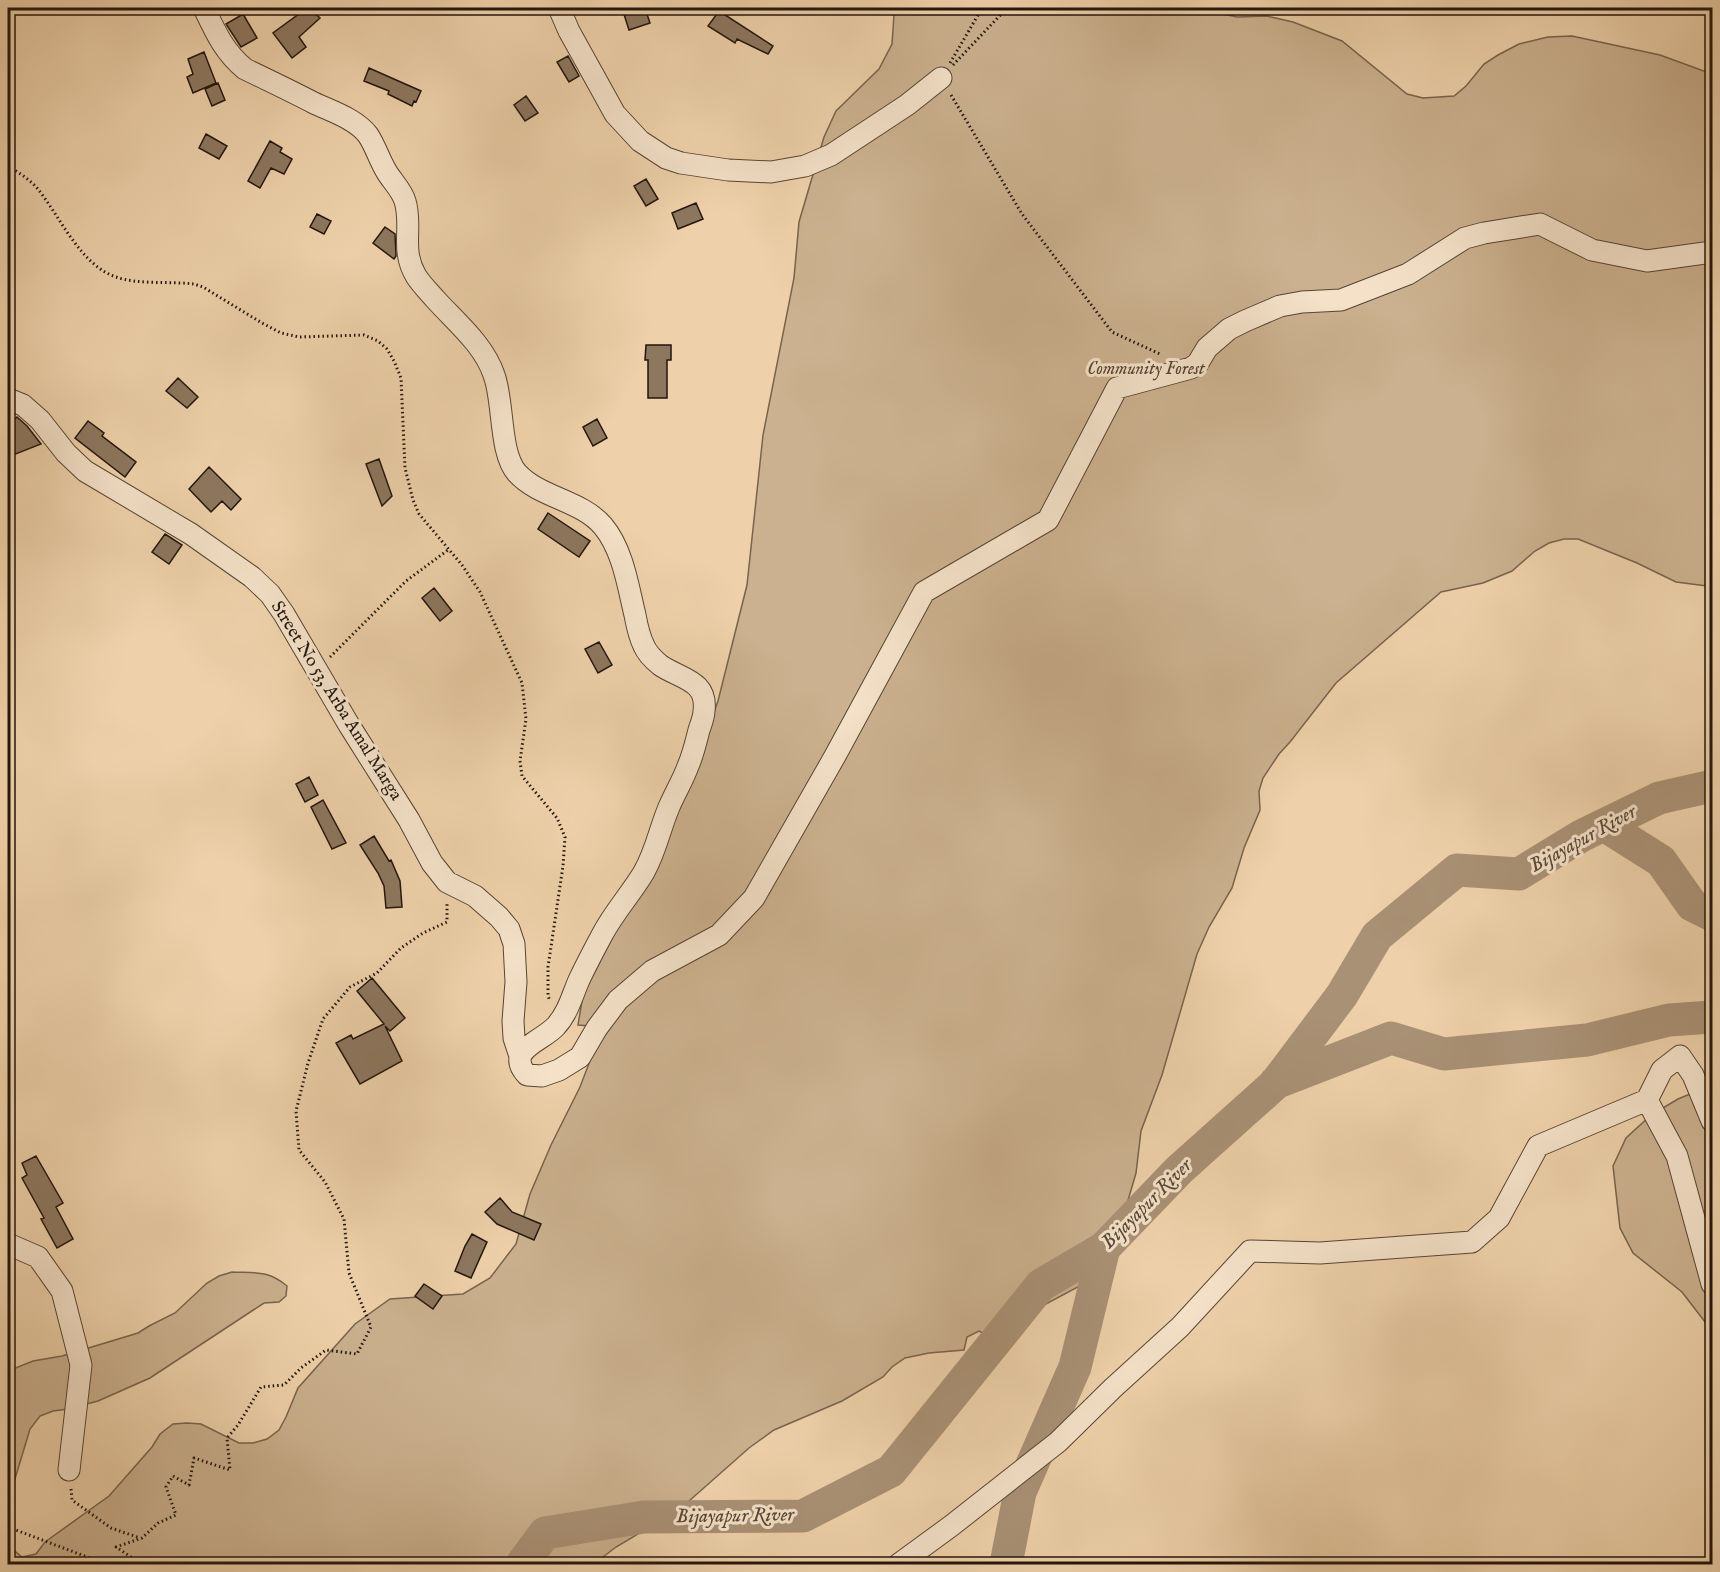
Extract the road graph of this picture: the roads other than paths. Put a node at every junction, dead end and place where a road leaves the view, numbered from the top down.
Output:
1 (204, 8) edge
2 (559, 8) edge
3 (941, 78) road end
4 (1713, 252) edge
5 (8, 399) edge
6 (520, 1056) junction
7 (1647, 1100) junction
8 (1713, 1121) edge
9 (8, 1244) edge
10 (1713, 1284) edge
11 (69, 1470) road end
12 (899, 1564) edge

1 - 6 street
2 - 3 street
4 - 6 street
5 - 6 street, Street No 53, Arba Amal Marga
7 - 8 street
7 - 10 street
7 - 12 street
9 - 11 street

